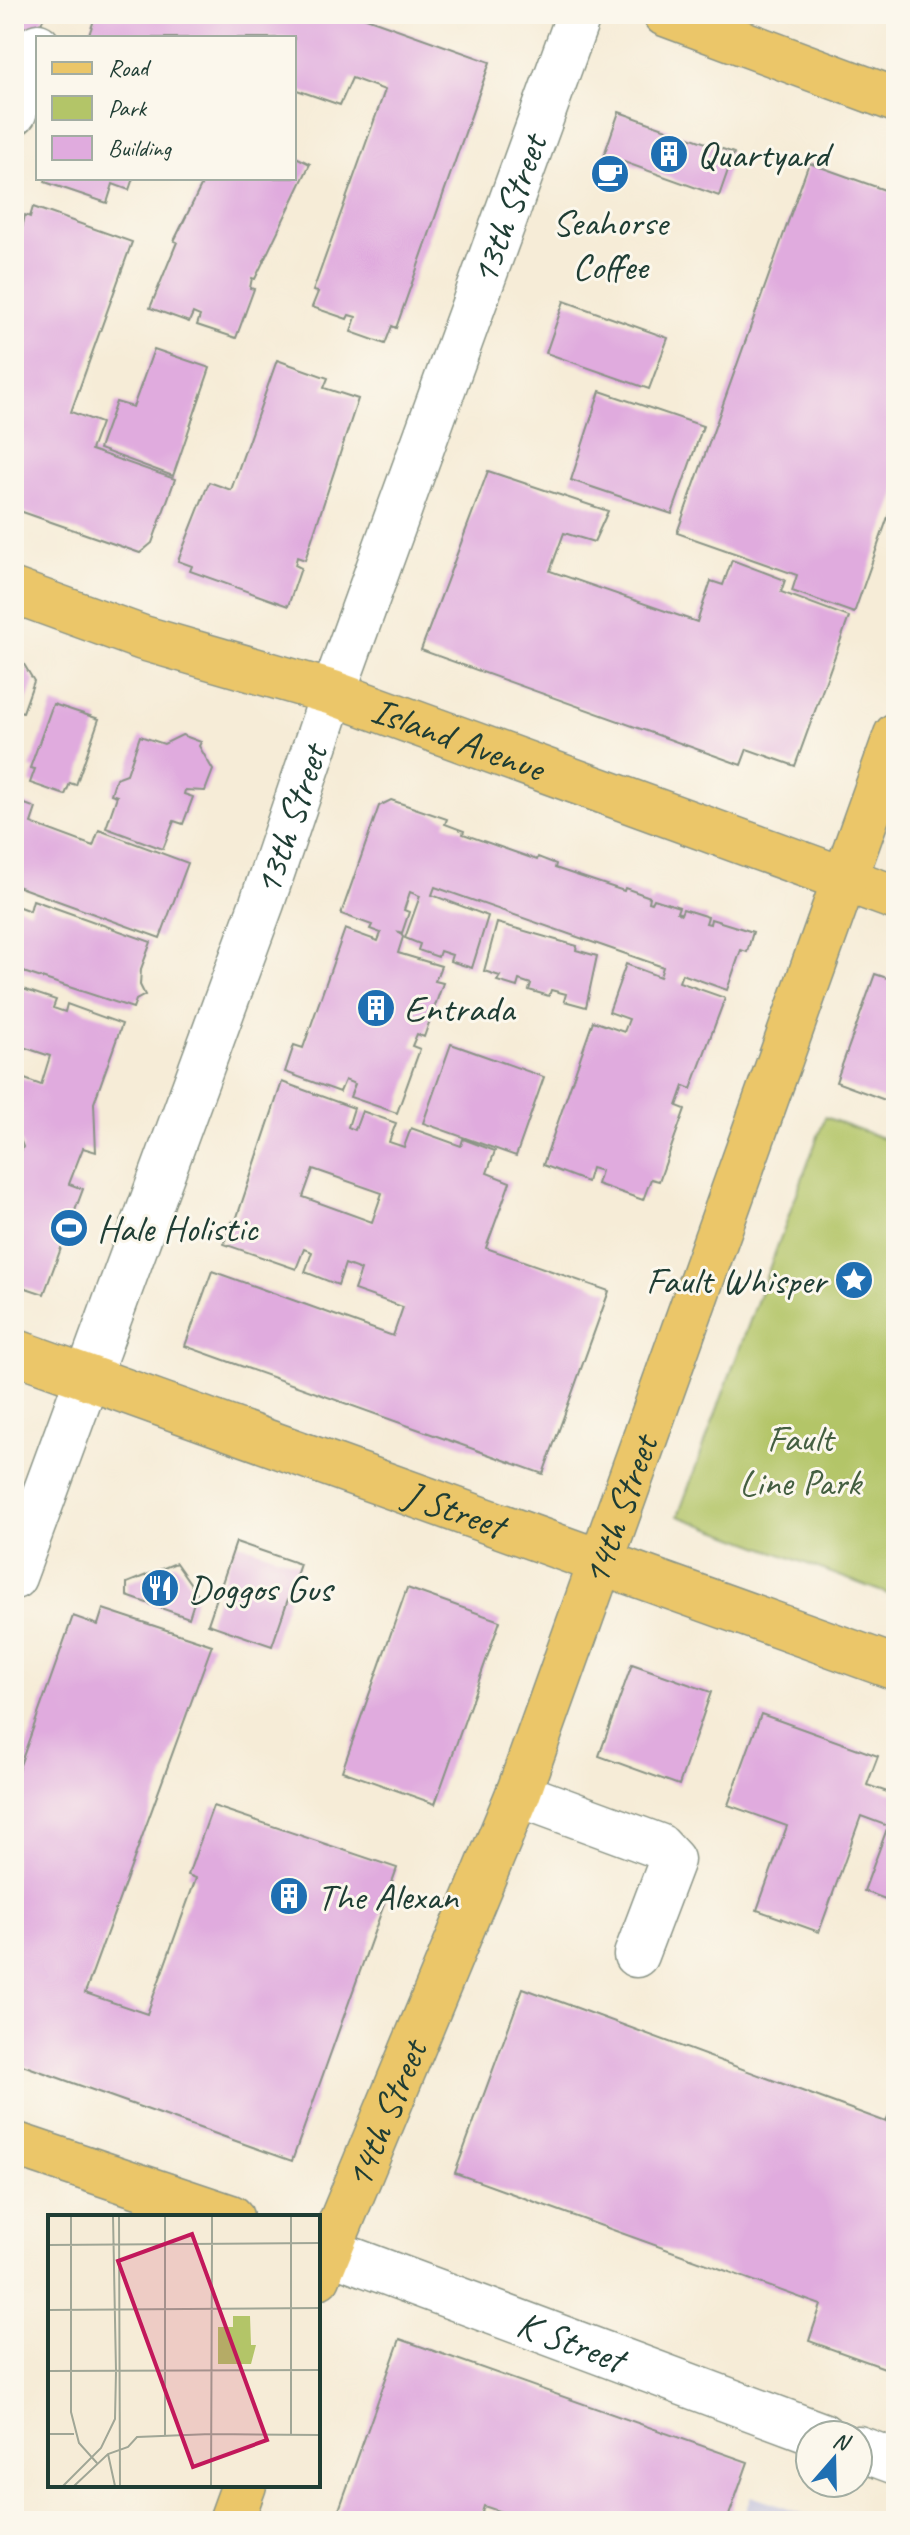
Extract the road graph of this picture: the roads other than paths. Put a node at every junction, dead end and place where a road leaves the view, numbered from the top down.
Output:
1 (49, 14) edge
2 (579, 14) edge
3 (665, 14) edge
4 (42, 36) edge
5 (36, 52) edge
6 (896, 100) edge
7 (14, 113) edge
8 (14, 591) edge
9 (333, 693) junction
10 (896, 735) edge
11 (846, 877) junction
12 (896, 898) edge
13 (14, 1351) edge
14 (87, 1377) junction
15 (602, 1560) junction
16 (14, 1577) edge
17 (896, 1668) edge
18 (518, 1794) junction
19 (636, 1955) dead end
20 (14, 2144) edge
21 (225, 2215) edge
22 (322, 2259) edge
23 (794, 2425) edge
24 (874, 2454) edge
25 (896, 2462) edge
26 (243, 2487) edge
27 (231, 2521) edge

1 - 4 street
2 - 9 street, 13th Street
3 - 6 main road
5 - 7 street
8 - 9 main road, Island Avenue
9 - 11 main road, Island Avenue
9 - 14 street, 13th Street
10 - 11 main road, 14th Street
11 - 12 main road, Island Avenue
11 - 15 main road, 14th Street
13 - 14 main road, J Street
14 - 15 main road, J Street
14 - 16 street, 13th Street
15 - 17 main road, J Street
15 - 18 main road, 14th Street
18 - 19 street
18 - 22 main road, 14th Street
20 - 21 main road
22 - 23 street, K Street
24 - 25 street
26 - 27 main road

